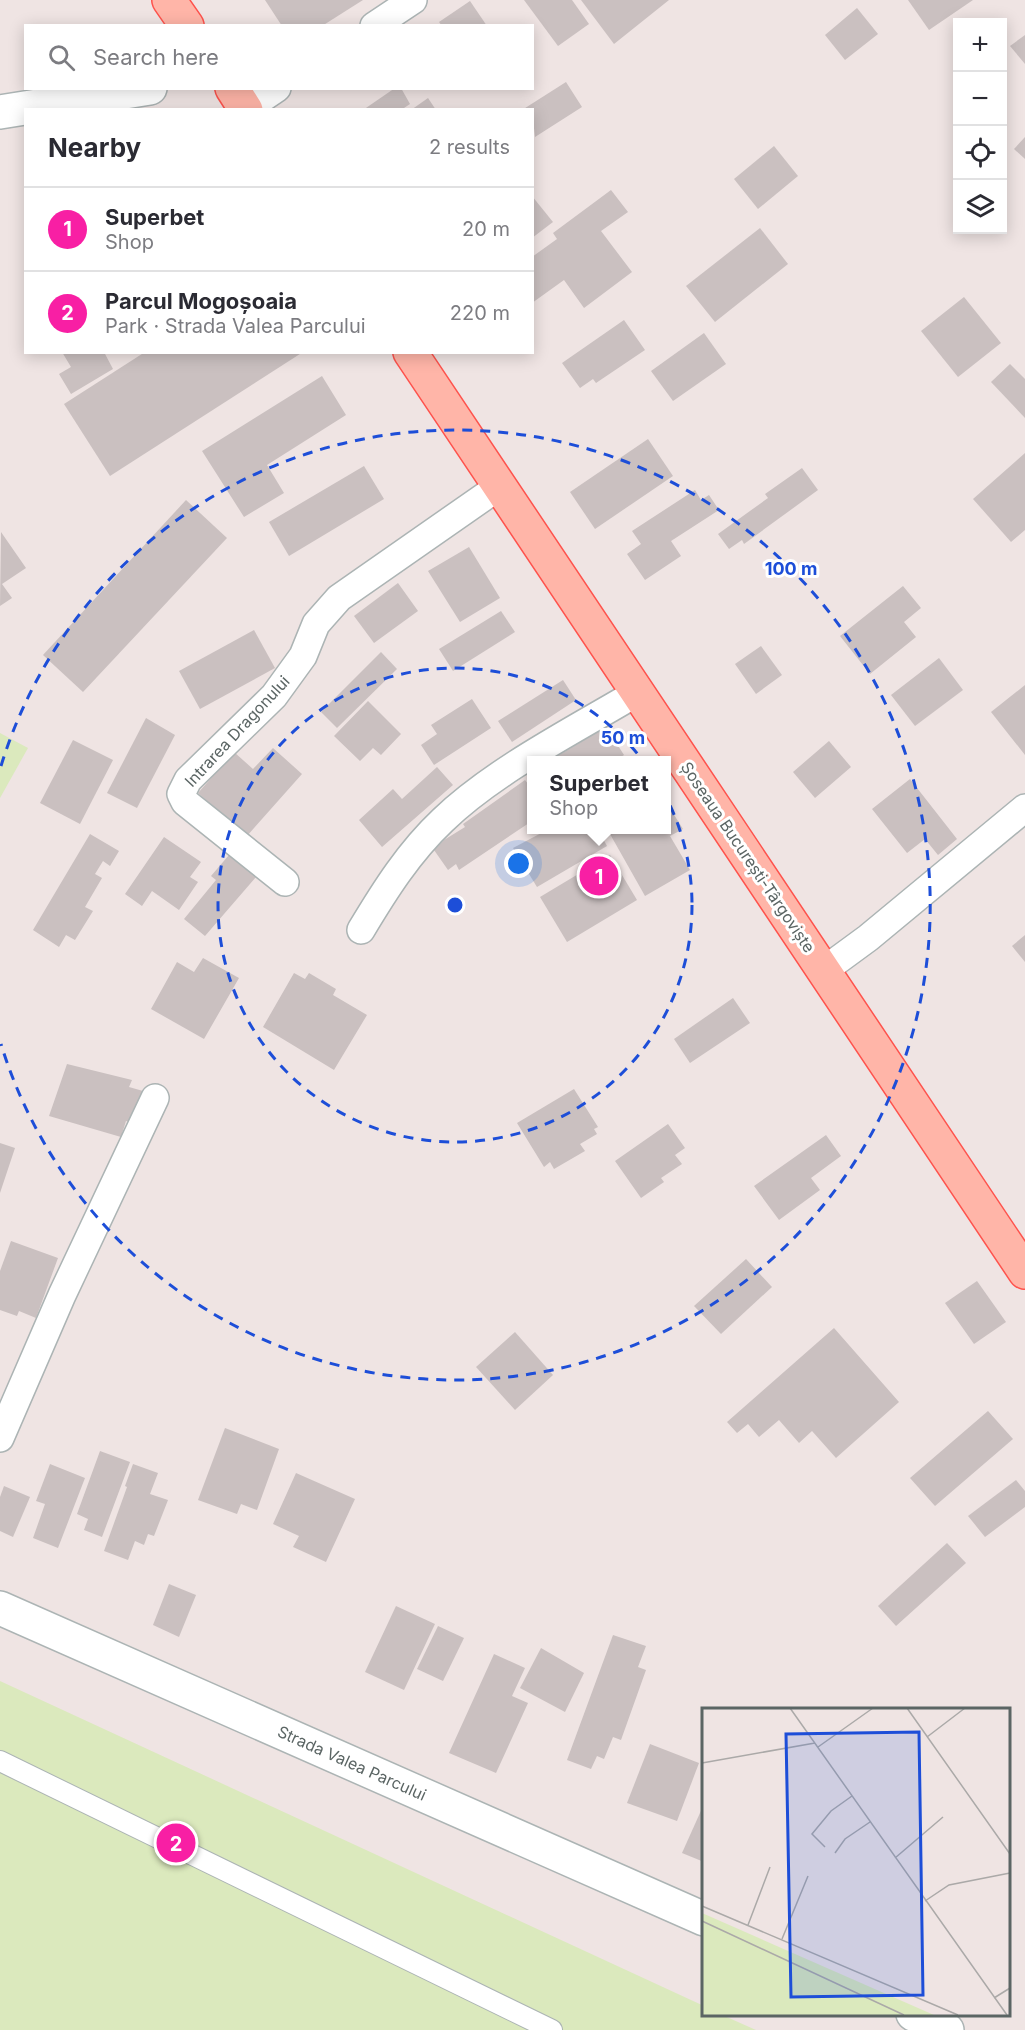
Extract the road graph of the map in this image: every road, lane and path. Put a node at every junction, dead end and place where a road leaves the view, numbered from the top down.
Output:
1 (170, 0) edge
2 (413, 0) edge
3 (186, 24) edge
4 (377, 24) edge
5 (138, 90) edge
6 (272, 90) edge
7 (241, 102) edge
8 (24, 108) edge
9 (25, 108) edge
10 (0, 112) edge
11 (411, 354) edge
12 (501, 485) junction
13 (638, 692) junction
14 (533, 756) edge
15 (527, 760) edge
16 (1025, 808) edge
17 (285, 882) dead end
18 (361, 930) dead end
19 (824, 971) junction
20 (154, 1098) dead end
21 (1025, 1272) edge
22 (0, 1438) edge
23 (0, 1608) edge
24 (0, 1761) edge
25 (702, 1918) edge
26 (917, 2015) edge
27 (552, 2030) edge
28 (947, 2030) edge

1 - 3 main road
2 - 4 street
5 - 9 street
6 - 7 street
8 - 10 street
11 - 12 main road, Șoseaua București-Târgoviște
12 - 13 main road, Șoseaua București-Târgoviște
12 - 17 street, Intrarea Dragonului
13 - 14 street
13 - 19 main road, Șoseaua București-Târgoviște
15 - 18 street
16 - 19 street
19 - 21 main road, Șoseaua București-Târgoviște
20 - 22 street
23 - 25 street, Strada Valea Parcului
24 - 27 street
26 - 28 street

